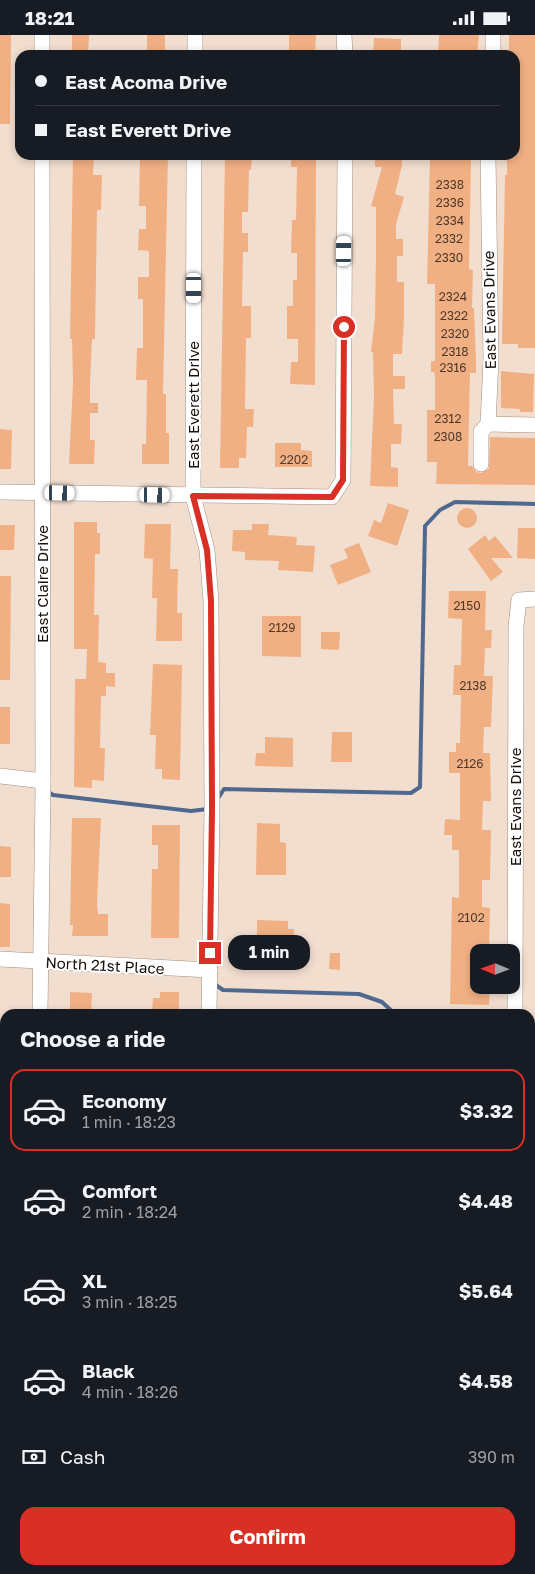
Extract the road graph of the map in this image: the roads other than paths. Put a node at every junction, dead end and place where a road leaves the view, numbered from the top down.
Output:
1 (42, 35) edge
2 (195, 35) edge
3 (344, 35) edge
4 (493, 35) edge
5 (42, 50) edge
6 (195, 50) edge
7 (345, 50) edge
8 (493, 50) edge
9 (42, 160) edge
10 (194, 160) edge
11 (345, 160) edge
12 (488, 160) edge
13 (488, 423) junction
14 (535, 425) edge
15 (481, 464) dead end
16 (0, 492) edge
17 (41, 492) junction
18 (193, 496) junction
19 (535, 599) edge
20 (0, 776) edge
21 (43, 781) junction
22 (0, 959) edge
23 (41, 961) junction
24 (210, 971) junction
25 (40, 1009) edge
26 (209, 1009) edge
27 (514, 1009) edge

1 - 5 street
2 - 6 street
3 - 7 street
4 - 8 street
9 - 17 street, East Claire Drive
10 - 18 street, East Everett Drive
11 - 18 street
12 - 13 street, East Evans Drive
13 - 14 street
13 - 15 street, East Evans Drive
16 - 17 street
17 - 18 street
17 - 21 street, East Claire Drive
18 - 24 street, East Everett Drive
19 - 27 street, East Evans Drive
20 - 21 street
21 - 23 street, East Claire Drive
22 - 23 street, North 21st Place
23 - 24 street, North 21st Place
23 - 25 street, East Claire Drive
24 - 26 street, East Everett Drive

